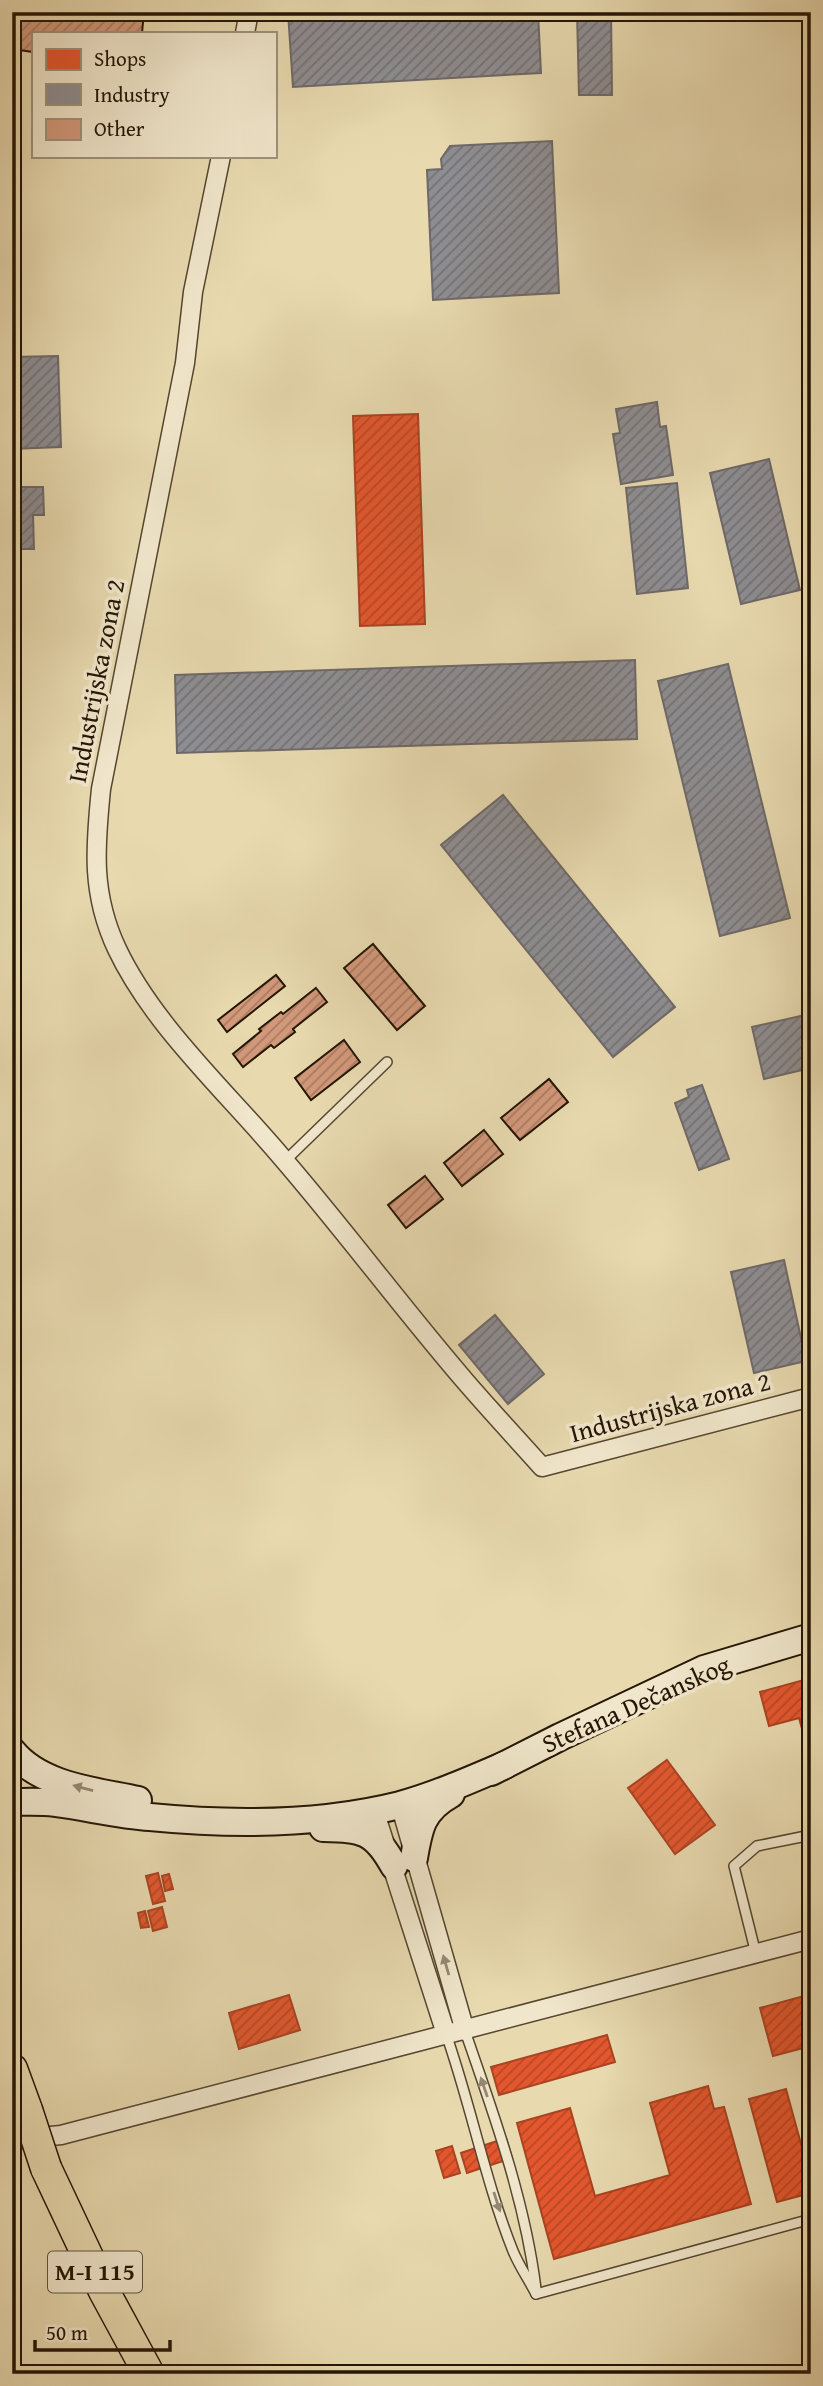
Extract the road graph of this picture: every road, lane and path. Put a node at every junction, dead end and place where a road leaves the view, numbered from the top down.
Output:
1 (250, 12) edge
2 (245, 32) edge
3 (220, 158) edge
4 (387, 1062) dead end
5 (285, 1161) junction
6 (811, 1396) edge
7 (811, 1637) edge
8 (12, 1751) edge
9 (505, 1765) junction
10 (12, 1802) edge
11 (400, 1804) junction
12 (374, 1810) junction
13 (222, 1820) junction
14 (252, 1821) junction
15 (811, 1835) edge
16 (404, 1862) junction
17 (811, 1939) edge
18 (756, 1954) junction
19 (466, 2031) junction
20 (446, 2034) junction
21 (12, 2069) edge
22 (12, 2140) edge
23 (811, 2219) edge
24 (536, 2294) junction
25 (149, 2374) edge

1 - 2 street
3 - 5 street, Industrijska zona 2
4 - 5 lane
5 - 6 street, Industrijska zona 2
7 - 9 main road, Stefana Dečanskog
13 -> 8 main road
9 - 11 main road
9 - 16 main road
10 - 13 main road
11 - 12 main road
11 - 16 street
12 - 14 main road
12 - 16 street
13 - 14 main road
14 - 16 main road
15 - 18 lane
19 -> 16 street
16 - 20 street
17 - 18 street
18 - 19 street
19 - 20 street
24 -> 19 lane
20 - 22 street
20 -> 24 lane
21 - 25 main road, M-I 115, bridge
23 - 24 lane

